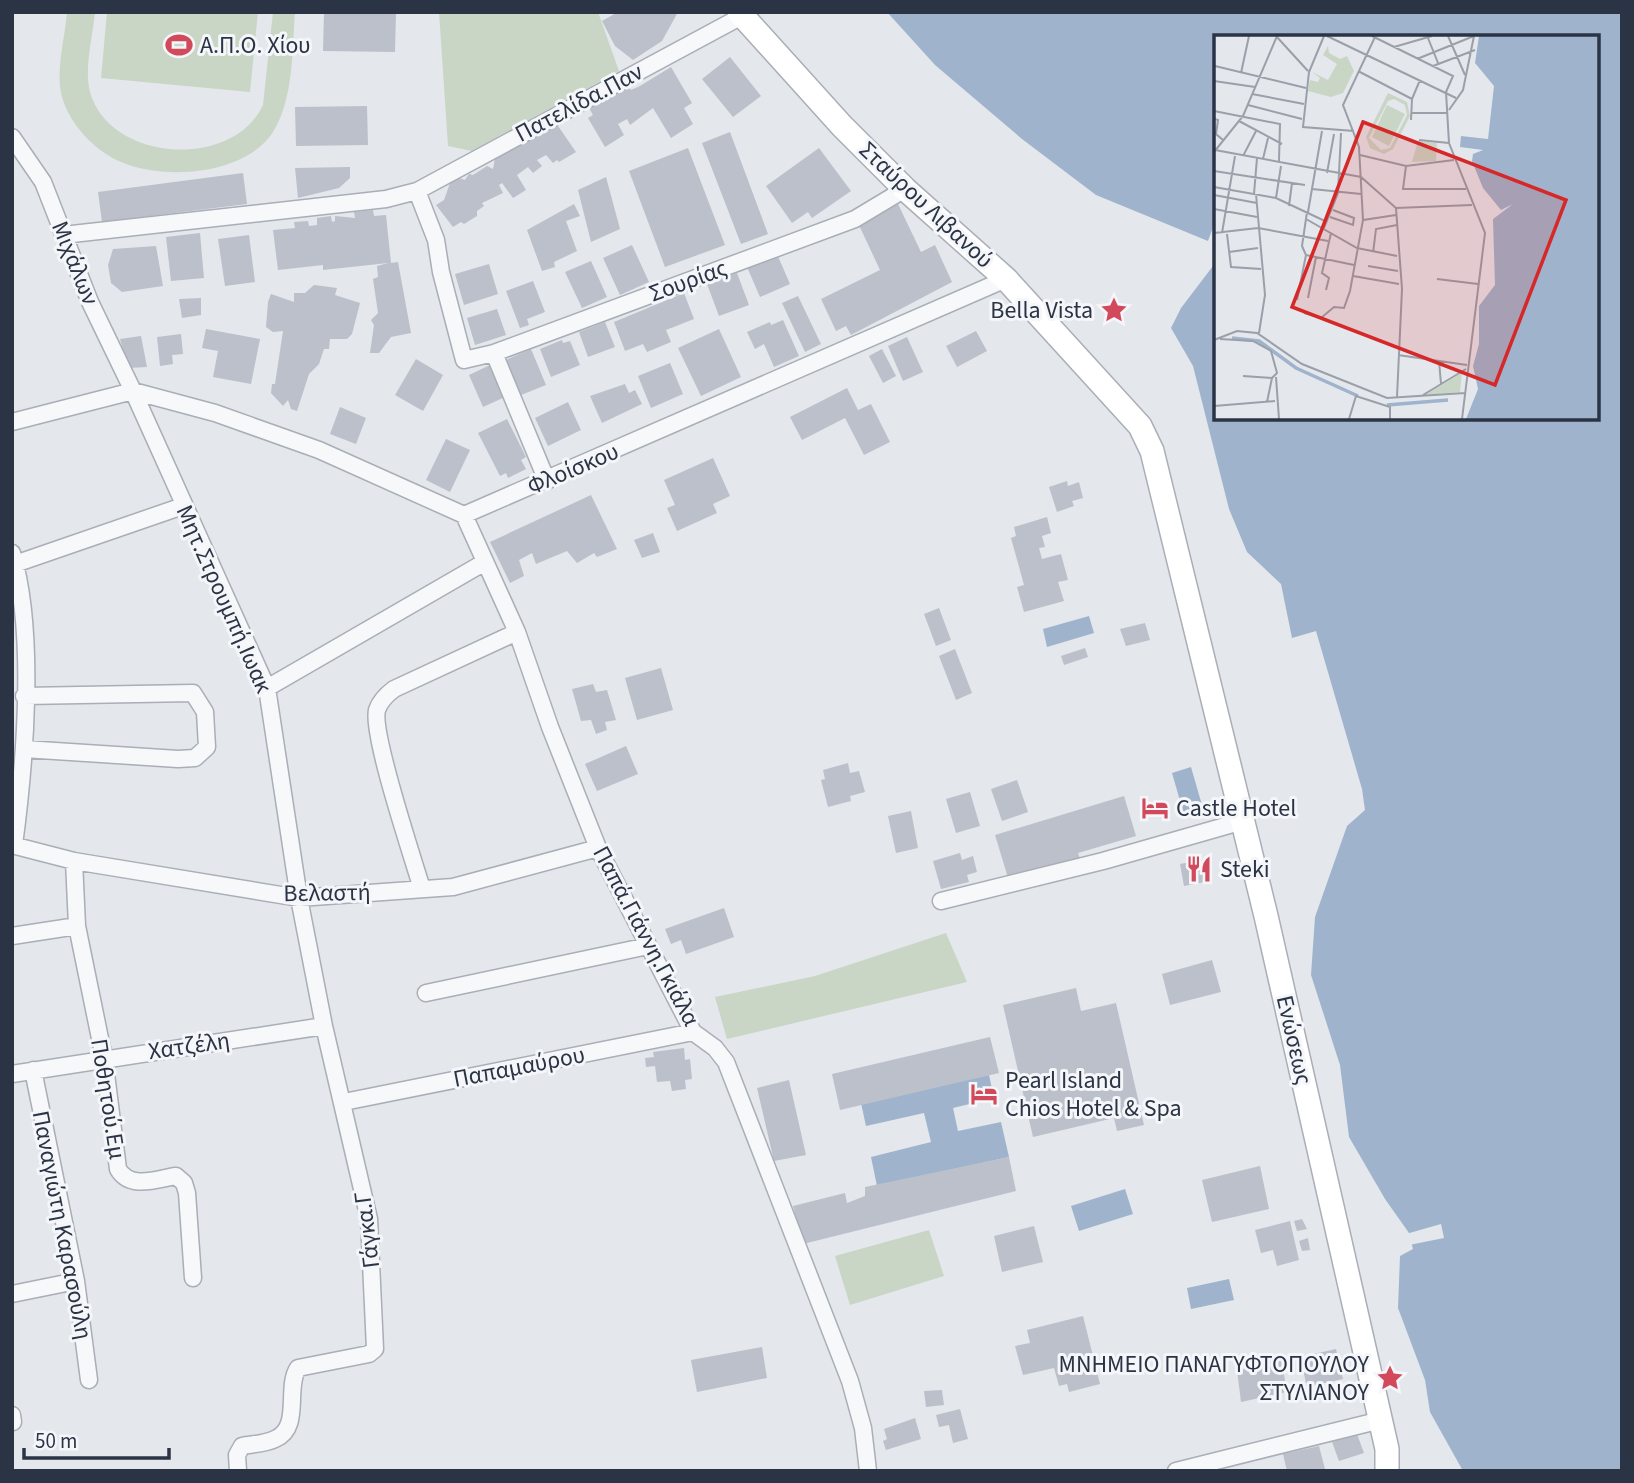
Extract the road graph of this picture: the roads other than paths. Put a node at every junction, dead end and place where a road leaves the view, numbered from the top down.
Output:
1 (741, 14) edge
2 (12, 137) edge
3 (905, 189) junction
4 (417, 191) junction
5 (63, 235) junction
6 (1006, 279) junction
7 (494, 353) junction
8 (133, 391) junction
9 (12, 422) edge
10 (547, 481) junction
11 (183, 506) junction
12 (464, 515) junction
13 (13, 561) edge
14 (485, 562) junction
15 (1197, 631) joint
16 (517, 632) junction
17 (267, 688) junction
18 (24, 696) junction
19 (24, 749) junction
20 (16, 797) edge
21 (1242, 821) junction
22 (13, 845) edge
23 (598, 848) junction
24 (74, 860) junction
25 (422, 889) junction
26 (299, 898) junction
27 (941, 901) dead end
28 (77, 926) junction
29 (12, 936) edge
30 (648, 946) junction
31 (426, 993) dead end
32 (324, 1026) junction
33 (693, 1032) junction
34 (104, 1058) junction
35 (33, 1070) junction
36 (12, 1074) edge
37 (344, 1102) junction
38 (193, 1278) dead end
39 (76, 1281) junction
40 (12, 1294) edge
41 (89, 1380) dead end
42 (1381, 1420) junction
43 (1387, 1460) edge
44 (1179, 1470) edge
45 (238, 1471) edge
46 (868, 1471) edge
47 (1375, 1471) edge
48 (1397, 1471) edge

1 - 3 main road, Σταύρου Λιβανού
1 - 4 street, Πατελίδα.Παν
2 - 5 street, Μιχάλων
3 - 6 main road, Σταύρου Λιβανού
3 - 7 street, Σουρίας
4 - 5 street, Πατελίδα.Παν
4 - 7 street, Σουρίας
5 - 8 street, Μιχάλων
6 - 10 street, Φλοίσκου
6 - 15 main road, Σταύρου Λιβανού
7 - 10 street
8 - 9 street
8 - 11 street, Μητ.Στρουμπή.Ιωακ
8 - 12 street
10 - 12 street, Φλοίσκου
11 - 13 street
11 - 17 street, Μητ.Στρουμπή.Ιωακ
12 - 14 street, Παπά.Γιάννη.Γκιάλα
13 - 18 street
14 - 16 street, Παπά.Γιάννη.Γκιάλα
14 - 17 street
15 - 21 main road, Ενώσεως
16 - 23 street, Παπά.Γιάννη.Γκιάλα
16 - 25 street
17 - 26 street, Μητ.Στρουμπή.Ιωακ
18 - 19 street
18 - 19 street
19 - 20 street
20 - 22 street
21 - 27 street
21 - 42 main road, Ενώσεως
22 - 24 street, Βελαστή
23 - 25 street, Βελαστή
23 - 30 street, Παπά.Γιάννη.Γκιάλα
24 - 26 street, Βελαστή
24 - 28 street, Ποθητού.Εμ
25 - 26 street, Βελαστή
26 - 32 street, Γάγκα.Γ
28 - 29 street
28 - 34 street, Ποθητού.Εμ
30 - 31 street
30 - 33 street, Παπά.Γιάννη.Γκιάλα
32 - 34 street, Χατζέλη
32 - 37 street, Γάγκα.Γ
33 - 37 street, Παπαμαύρου
33 - 46 street, Παπά.Γιάννη.Γκιάλα
34 - 35 street, Χατζέλη
34 - 38 street, Ποθητού.Εμ
35 - 36 street, Χατζέλη
35 - 39 street, Παναγιώτη Καρασούλη
37 - 45 street, Γάγκα.Γ
39 - 40 street
39 - 41 street, Παναγιώτη Καρασούλη
42 - 43 main road, Ενώσεως
42 - 44 street
43 - 47 main road
43 - 48 main road, Ενώσεως

